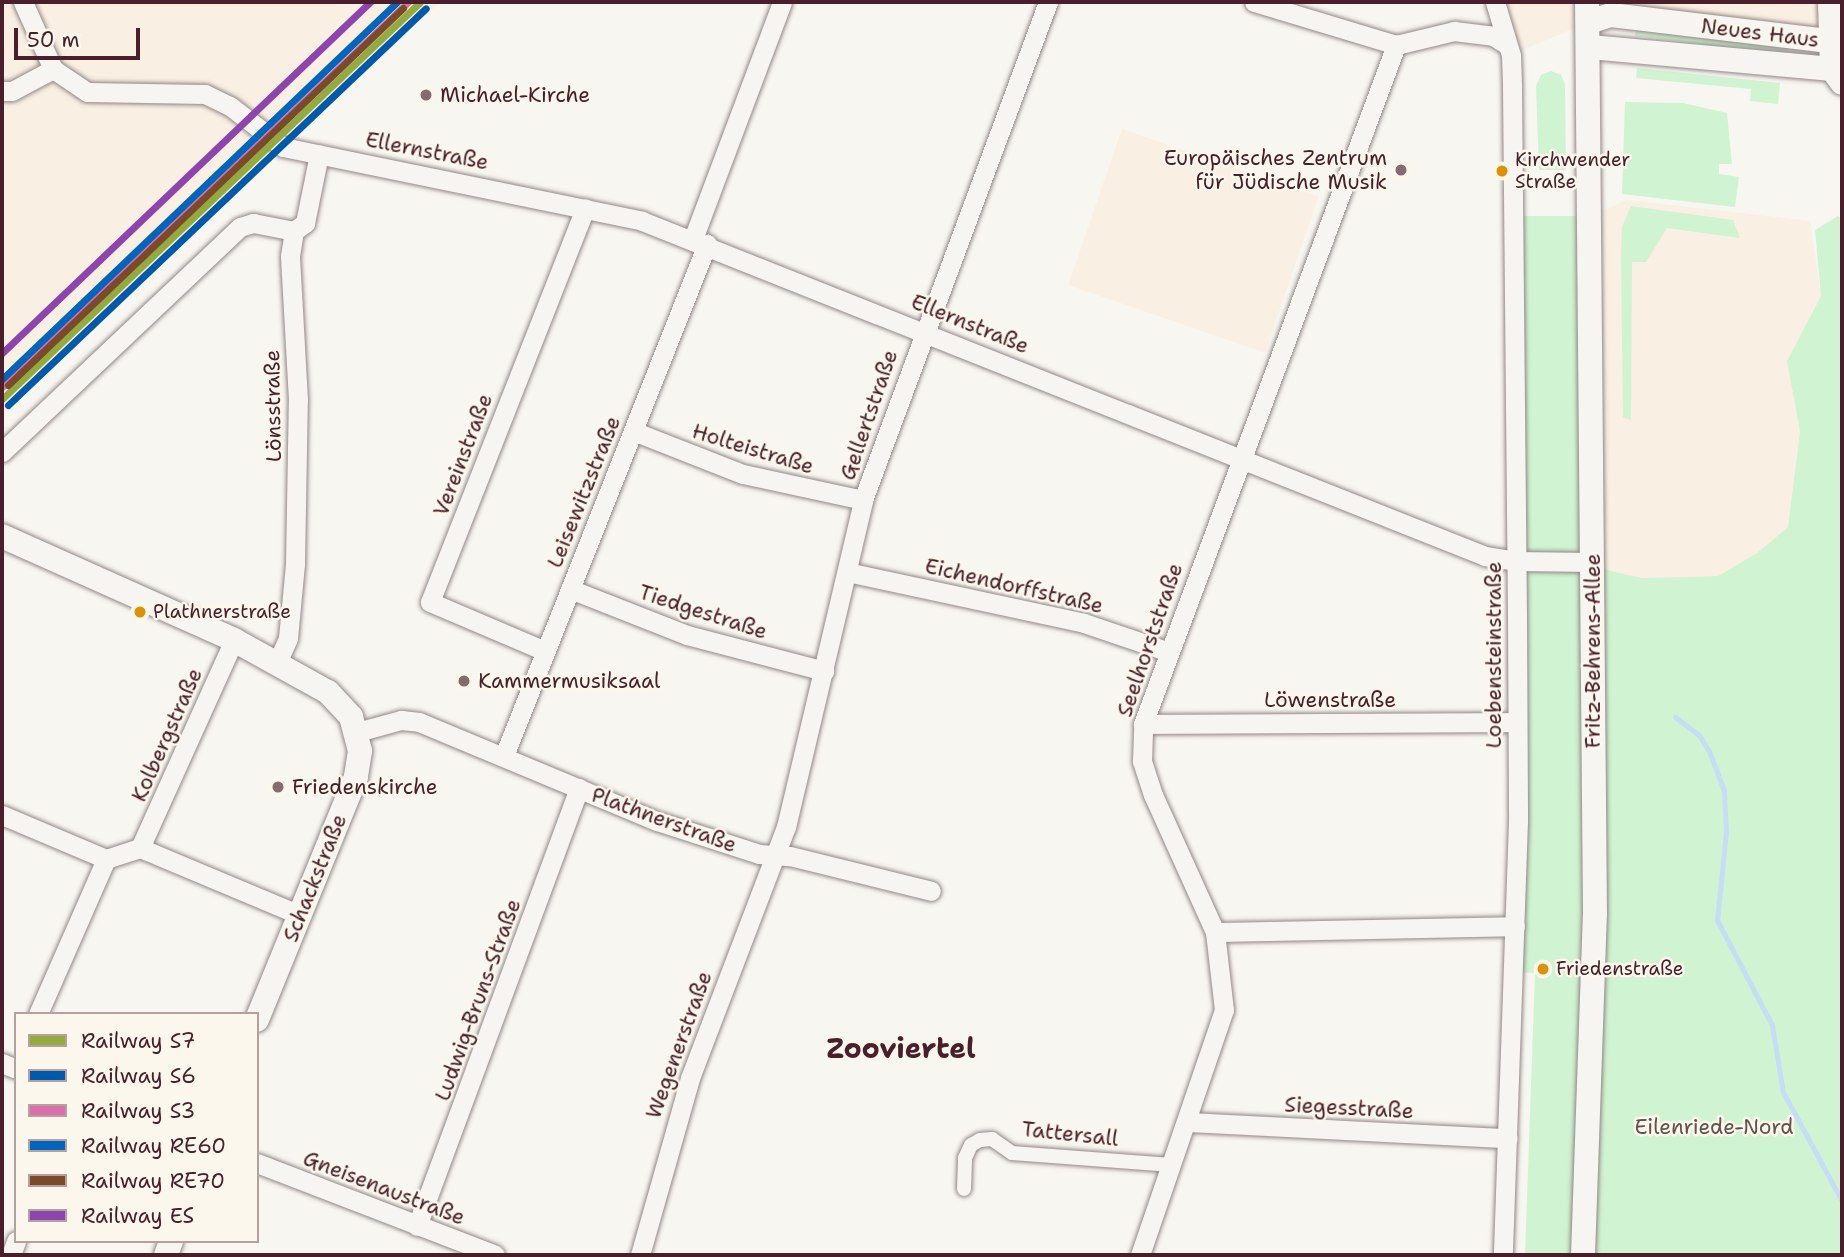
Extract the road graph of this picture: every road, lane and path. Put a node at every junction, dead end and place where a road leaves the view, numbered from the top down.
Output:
1 (23, 2) edge
2 (782, 2) edge
3 (1048, 2) edge
4 (1254, 2) edge
5 (1495, 2) edge
6 (1830, 2) edge
7 (1588, 12) edge
8 (1829, 41) junction
9 (1396, 45) junction
10 (1590, 47) junction
11 (1508, 49) junction
12 (53, 69) junction
13 (1837, 76) edge
14 (2, 91) edge
15 (319, 154) junction
16 (585, 208) junction
17 (294, 231) junction
18 (700, 241) junction
19 (923, 330) junction
20 (633, 431) junction
21 (2, 452) edge
22 (1240, 458) junction
23 (863, 500) junction
24 (2, 537) edge
25 (1516, 561) junction
26 (1593, 562) junction
27 (847, 572) junction
28 (570, 589) junction
29 (234, 640) junction
30 (545, 651) junction
31 (1168, 652) junction
32 (276, 663) junction
33 (824, 671) junction
34 (1517, 722) junction
35 (1143, 723) junction
36 (357, 732) junction
37 (503, 756) junction
38 (579, 788) junction
39 (2, 815) edge
40 (140, 848) junction
41 (775, 855) junction
42 (106, 859) junction
43 (931, 891) dead end
44 (300, 915) junction
45 (1515, 926) junction
46 (1215, 932) junction
47 (39, 1012) edge
48 (259, 1015) edge
49 (1188, 1122) junction
50 (1508, 1138) junction
51 (259, 1164) edge
52 (1172, 1165) junction
53 (964, 1189) dead end
54 (417, 1226) junction
55 (495, 1255) edge
56 (640, 1255) edge
57 (1140, 1255) edge
58 (1503, 1255) edge
59 (1583, 1255) edge

1 - 12 street
2 - 18 street, Leisewitzstraße
3 - 19 street, Gellertstraße
4 - 9 street
5 - 11 street
6 - 8 street
7 - 8 street, Neues Haus
7 - 10 street, Fritz-Behrens-Allee
8 - 13 street, Neues Haus
9 - 11 street
9 - 22 street, Seelhorststraße
10 - 13 street, Neues Haus
10 - 26 street, Fritz-Behrens-Allee
11 - 25 street, Loebensteinstraße
12 - 14 street
12 - 15 street, Ellernstraße
15 - 16 street, Ellernstraße
15 - 17 street, Lönsstraße
16 - 18 street, Ellernstraße
16 - 30 street, Vereinstraße
17 - 21 street
17 - 32 street, Lönsstraße
18 - 19 street, Ellernstraße
18 - 20 street, Leisewitzstraße
19 - 22 street, Ellernstraße
19 - 23 street, Gellertstraße
20 - 23 street, Holteistraße
20 - 28 street, Leisewitzstraße
22 - 25 street, Ellernstraße
22 - 31 street, Seelhorststraße
23 - 27 street, Gellertstraße
24 - 29 street
25 - 26 street, Ellernstraße
25 - 34 street, Loebensteinstraße
26 - 59 street, Fritz-Behrens-Allee
27 - 31 street, Eichendorffstraße
27 - 33 street, Gellertstraße
28 - 30 street, Leisewitzstraße
28 - 33 street, Tiedgestraße
29 - 32 street
29 - 40 street, Kolbergstraße
30 - 37 street, Leisewitzstraße
31 - 35 street, Seelhorststraße
32 - 36 street
33 - 41 street, Gellertstraße
34 - 35 street, Löwenstraße
34 - 45 street, Loebensteinstraße
35 - 46 street, Seelhorststraße
36 - 37 street, Plathnerstraße
36 - 44 street, Schackstraße
37 - 38 street, Plathnerstraße
38 - 41 street, Plathnerstraße
38 - 54 street, Ludwig-Bruns-Straße
39 - 42 street
40 - 42 street
40 - 44 street
41 - 43 street, Plathnerstraße
41 - 56 street, Wegenerstraße
42 - 47 street
44 - 48 street, Schackstraße
45 - 46 street
45 - 50 street, Loebensteinstraße
46 - 49 street, Seelhorststraße
49 - 50 street, Siegesstraße
49 - 52 street, Seelhorststraße
50 - 58 street, Loebensteinstraße
51 - 54 street, Gneisenaustraße
52 - 53 street, Tattersall
52 - 57 street, Seelhorststraße
54 - 55 street, Gneisenaustraße

